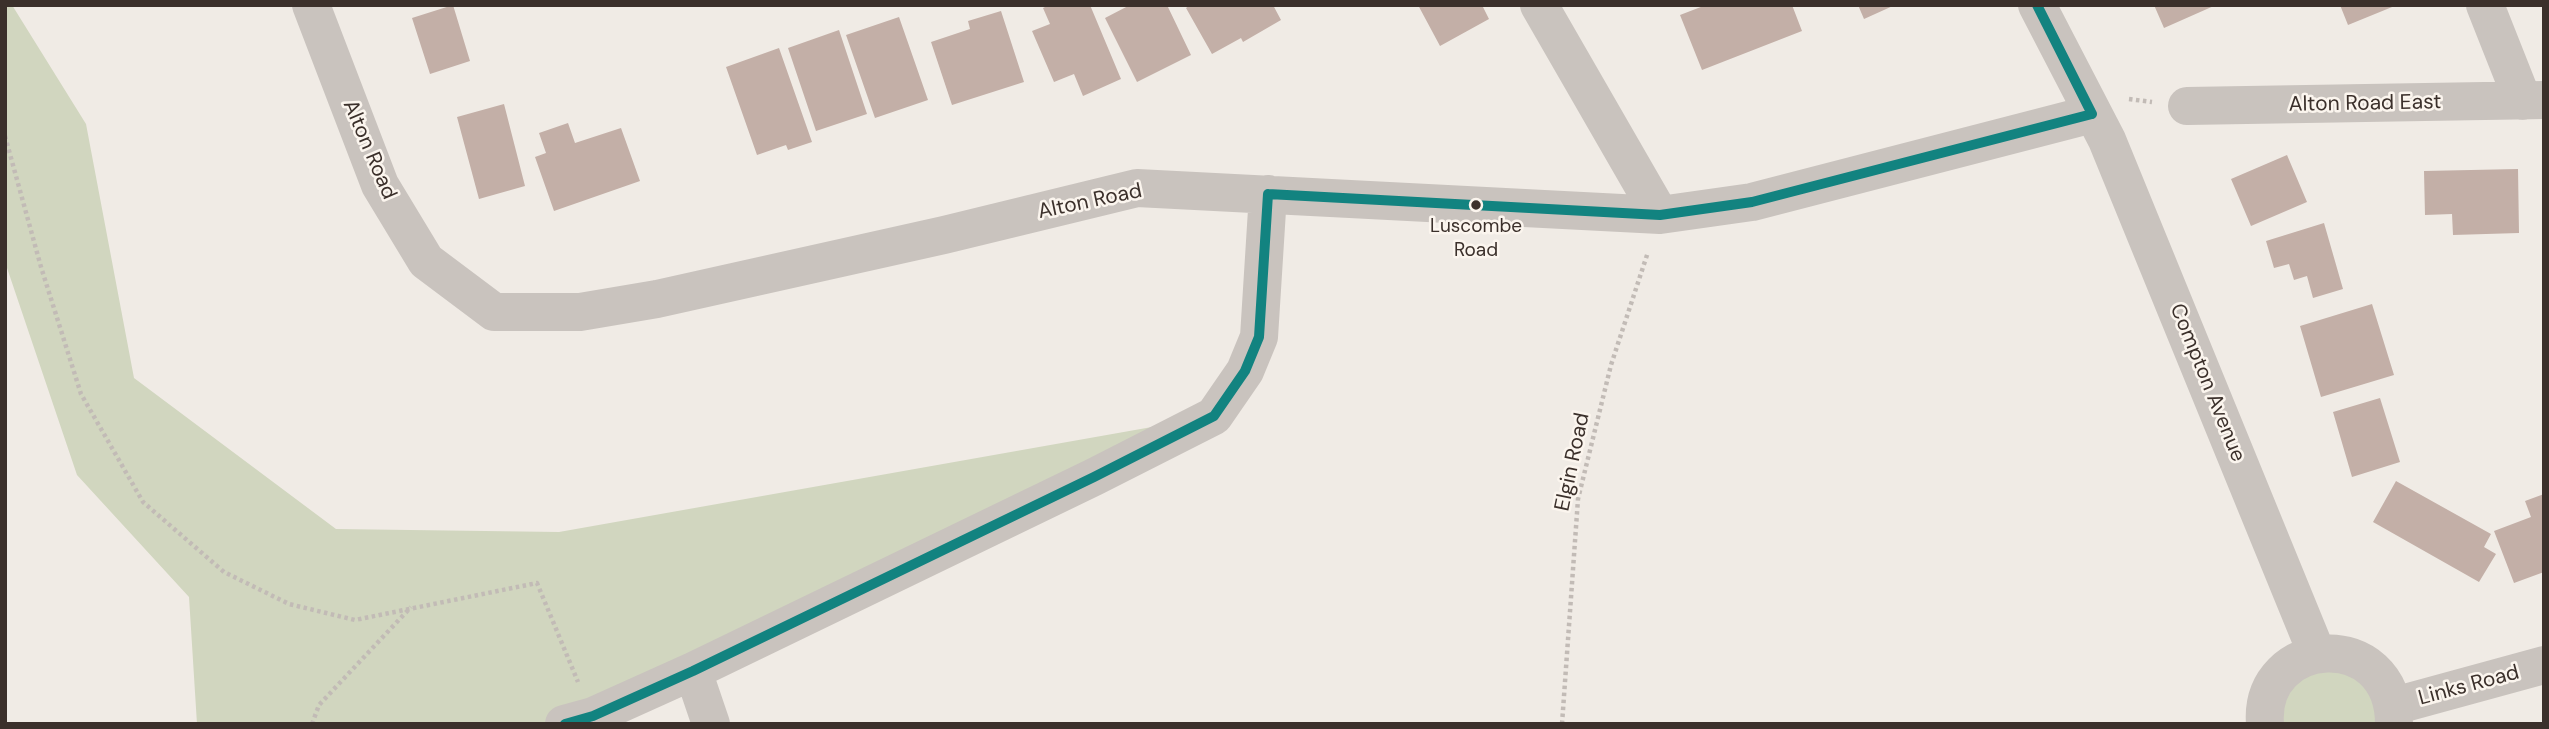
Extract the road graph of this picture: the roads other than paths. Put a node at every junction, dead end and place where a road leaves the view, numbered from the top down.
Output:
1 (311, 5) edge
2 (1539, 5) edge
3 (2037, 5) edge
4 (2485, 5) edge
5 (2534, 101) edge
6 (2087, 104) junction
7 (2187, 106) road end
8 (1268, 194) junction
9 (1660, 215) junction
10 (2317, 654) junction
11 (2544, 665) edge
12 (693, 671) junction
13 (2394, 715) edge
14 (579, 720) edge
15 (711, 724) edge
16 (2265, 724) edge

1 - 8 street, Alton Road
2 - 9 street
3 - 6 street, Compton Avenue
4 - 5 street
5 - 7 street, Alton Road East
6 - 9 street, Alton Road
6 - 10 street, Compton Avenue
8 - 9 street, Alton Road
8 - 12 street
10 - 13 street
10 - 16 street
11 - 13 street, Links Road
12 - 14 street
12 - 15 street

